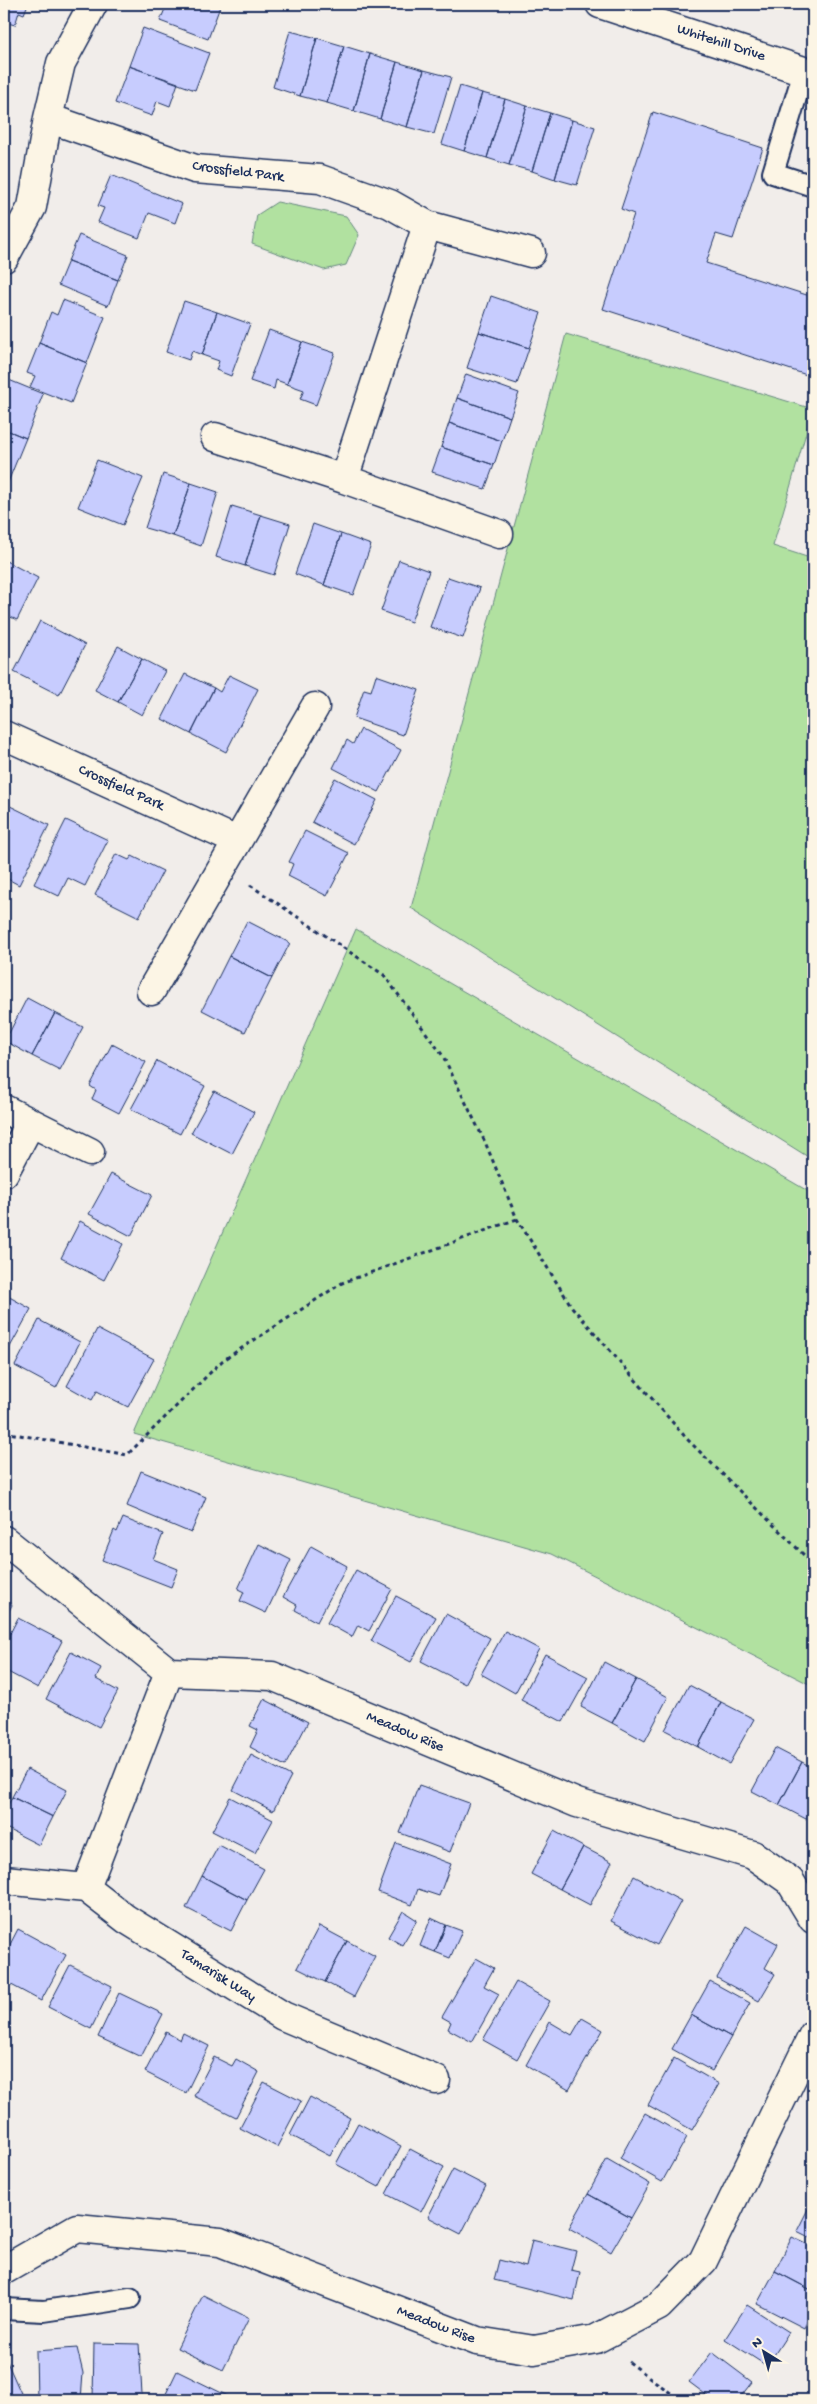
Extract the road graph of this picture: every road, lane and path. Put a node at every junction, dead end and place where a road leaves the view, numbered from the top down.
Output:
1 (93, 4) edge
2 (600, 4) edge
3 (808, 72) edge
4 (48, 118) junction
5 (813, 186) edge
6 (427, 226) junction
7 (532, 253) dead end
8 (4, 258) edge
9 (215, 437) dead end
10 (344, 479) junction
11 (499, 534) dead end
12 (315, 707) dead end
13 (4, 735) edge
14 (237, 841) junction
15 (222, 867) junction
16 (151, 990) dead end
17 (4, 1109) edge
18 (30, 1124) junction
19 (90, 1152) dead end
20 (4, 1173) edge
21 (517, 1219) junction
22 (4, 1432) edge
23 (4, 1540) edge
24 (813, 1564) edge
25 (169, 1672) junction
26 (4, 1880) edge
27 (86, 1888) junction
28 (813, 1919) edge
29 (813, 2035) edge
30 (436, 2080) dead end
31 (4, 2270) edge
32 (130, 2298) dead end
33 (4, 2310) edge
34 (596, 2339) junction
35 (680, 2400) edge

1 - 4 street
2 - 3 street, Whitehill Drive
3 - 5 lane
4 - 6 street, Crossfield Park
4 - 8 street
6 - 7 street, Crossfield Park
6 - 10 street
9 - 10 street
10 - 11 street
12 - 14 street
13 - 14 street, Crossfield Park
14 - 15 street
15 - 16 street
15 - 21 path
17 - 18 street
18 - 19 street
18 - 20 street
21 - 22 path
21 - 24 path
23 - 25 street
25 - 27 street
25 - 28 street, Meadow Rise
26 - 27 street
27 - 30 street, Tamarisk Way
29 - 34 street, Meadow Rise
31 - 34 street, Meadow Rise
32 - 33 lane
34 - 35 path

